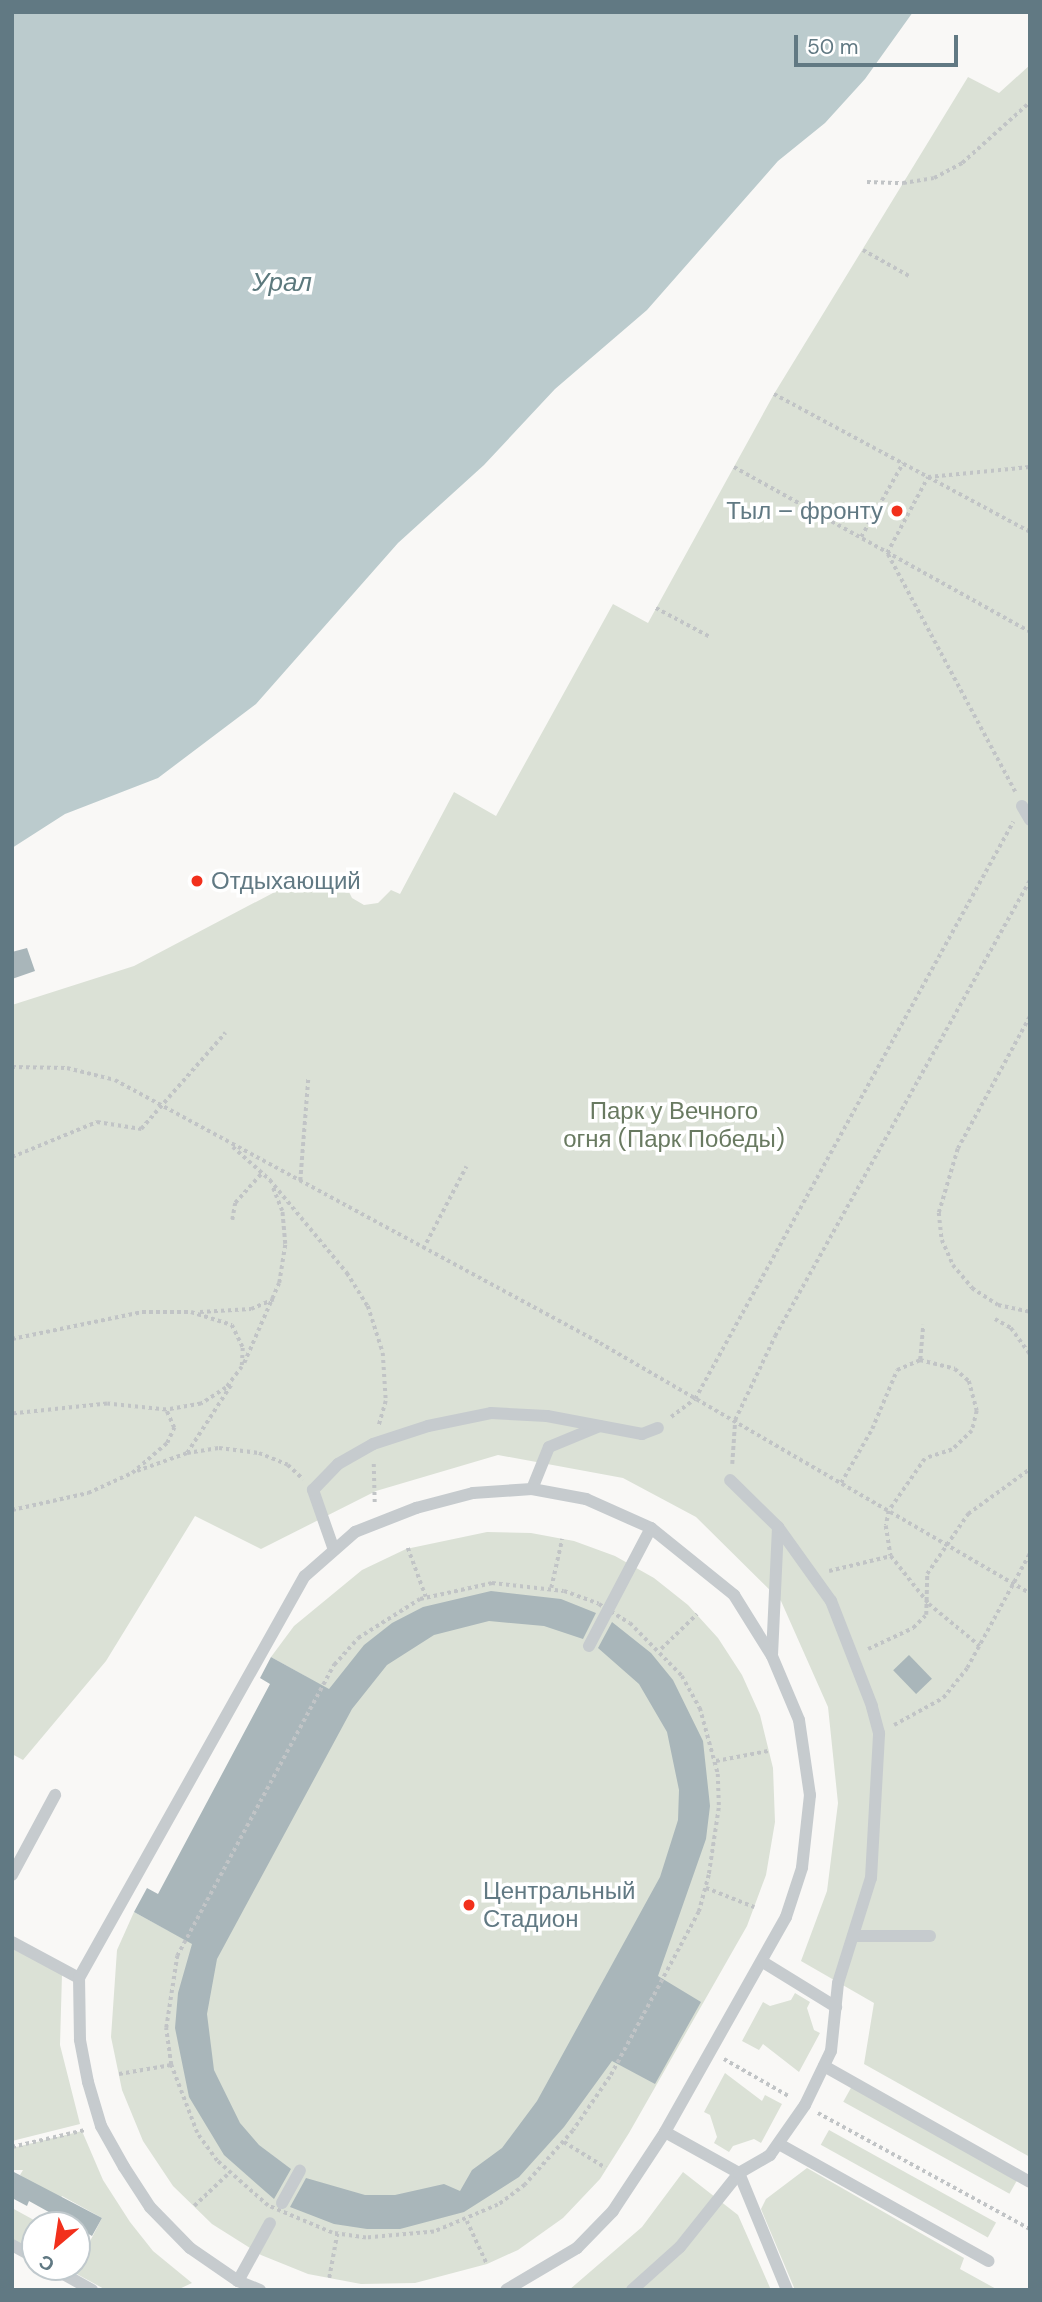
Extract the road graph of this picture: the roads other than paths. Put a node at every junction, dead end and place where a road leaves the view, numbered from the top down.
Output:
1 (1022, 806) road end
2 (1030, 820) edge
3 (600, 1426) junction
4 (658, 1428) road end
5 (730, 1480) road end
6 (533, 1489) junction
7 (778, 1527) junction
8 (652, 1528) junction
9 (334, 1550) junction
10 (589, 1646) dead end
11 (772, 1656) junction
12 (55, 1795) dead end
13 (12, 1875) edge
14 (853, 1936) junction
15 (930, 1936) dead end
16 (12, 1942) edge
17 (763, 1962) junction
18 (79, 1978) junction
19 (836, 2007) junction
20 (824, 2066) junction
21 (665, 2132) junction
22 (779, 2144) junction
23 (300, 2171) dead end
24 (739, 2173) junction
25 (1030, 2182) edge
26 (282, 2203) dead end
27 (270, 2223) dead end
28 (988, 2261) dead end
29 (76, 2281) edge
30 (238, 2281) junction
31 (92, 2290) edge
32 (260, 2290) edge
33 (506, 2290) edge
34 (632, 2290) edge
35 (787, 2290) edge

1 - 2 lane
3 - 4 lane
3 - 6 lane
3 - 9 lane
5 - 7 lane
6 - 8 lane
6 - 9 lane
7 - 11 lane
7 - 14 lane
8 - 10 lane
8 - 11 lane
9 - 18 lane
11 - 17 lane
12 - 13 lane
14 - 15 lane
14 - 19 lane
16 - 18 lane
17 - 19 lane
17 - 21 lane
18 - 30 lane
19 - 20 lane
20 - 22 lane
20 - 25 lane
21 - 24 lane
21 - 33 lane
22 - 24 lane
22 - 28 lane
23 - 26 lane
24 - 34 lane
24 - 35 lane
27 - 30 lane
29 - 31 lane
30 - 32 lane

